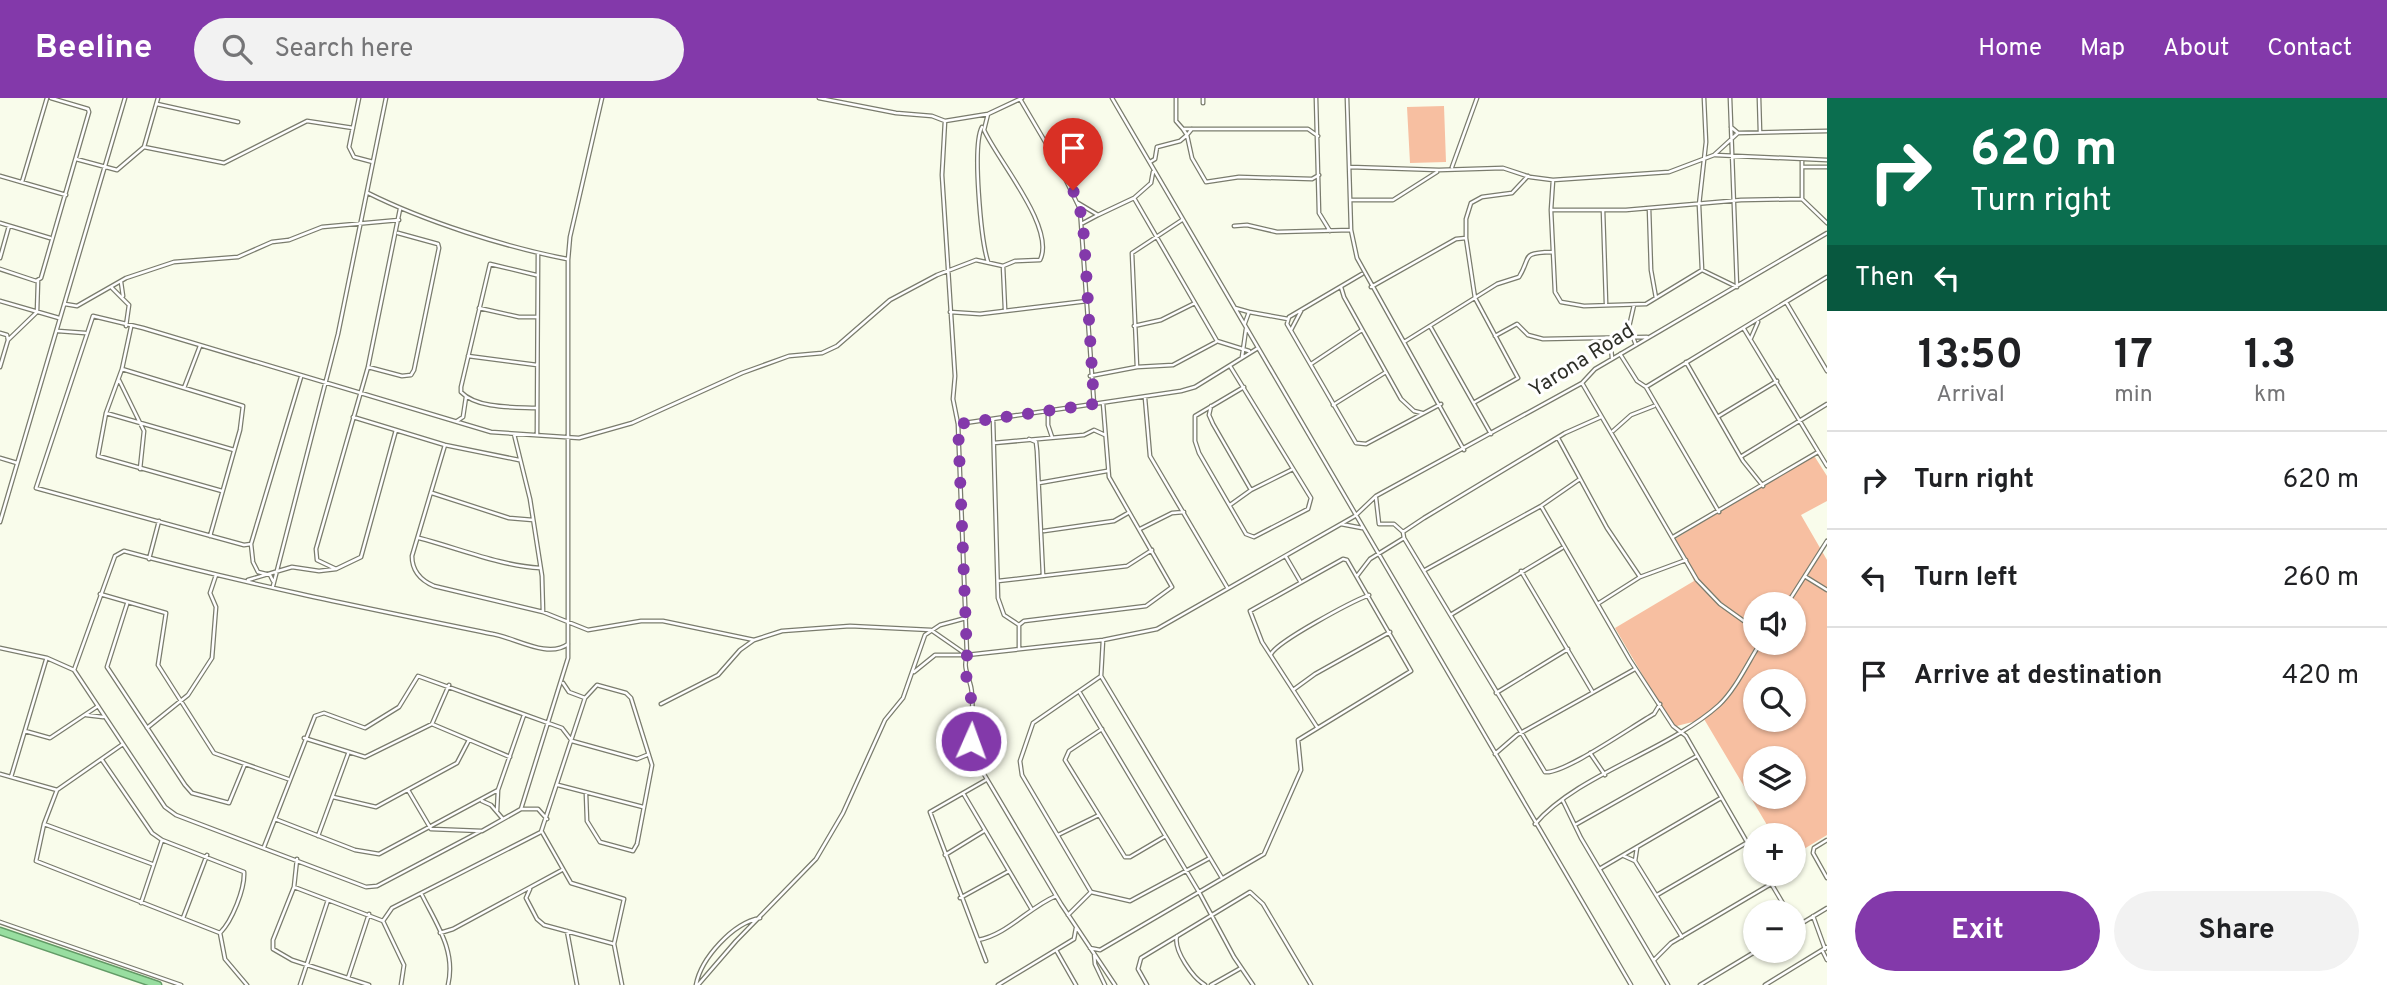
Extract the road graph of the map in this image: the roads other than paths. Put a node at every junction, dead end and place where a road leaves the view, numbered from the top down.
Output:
1 (49, 98) edge
2 (125, 98) edge
3 (158, 98) edge
4 (359, 98) edge
5 (386, 98) edge
6 (602, 98) edge
7 (819, 98) edge
8 (1112, 98) edge
9 (1176, 98) edge
10 (1316, 98) edge
11 (1347, 98) edge
12 (1477, 98) edge
13 (1704, 98) edge
14 (1730, 98) edge
15 (1759, 98) edge
16 (1021, 99) edge
17 (156, 104) junction
18 (988, 114) junction
19 (945, 121) junction
20 (238, 122) dead end
21 (1316, 123) junction
22 (984, 124) junction
23 (1730, 127) junction
24 (353, 128) junction
25 (1183, 129) junction
26 (1192, 129) junction
27 (1308, 129) junction
28 (1827, 131) edge
29 (1760, 132) junction
30 (1738, 133) junction
31 (1187, 135) junction
32 (1318, 136) junction
33 (1731, 143) junction
34 (144, 147) junction
35 (1714, 155) junction
36 (1732, 158) junction
37 (76, 159) junction
38 (1827, 160) edge
39 (1802, 161) junction
40 (373, 162) junction
41 (1703, 162) junction
42 (1149, 163) junction
43 (105, 167) junction
44 (1350, 167) junction
45 (1803, 167) junction
46 (1827, 167) edge
47 (1452, 168) junction
48 (1439, 170) junction
49 (1154, 171) junction
50 (1319, 175) junction
51 (0, 176) edge
52 (1528, 176) junction
53 (1312, 179) junction
54 (1553, 180) junction
55 (22, 182) junction
56 (1318, 185) junction
57 (368, 194) junction
58 (65, 195) junction
59 (1134, 198) junction
60 (1802, 199) junction
61 (1351, 200) junction
62 (1731, 202) junction
63 (1078, 203) junction
64 (1699, 205) junction
65 (1648, 208) junction
66 (400, 209) junction
67 (1550, 210) junction
68 (1603, 210) junction
69 (1098, 215) junction
70 (399, 220) junction
71 (1182, 220) junction
72 (0, 223) edge
73 (362, 223) junction
74 (1827, 223) edge
75 (1082, 225) junction
76 (9, 226) junction
77 (1234, 226) dead end
78 (1351, 230) junction
79 (1330, 231) junction
80 (397, 233) junction
81 (1827, 233) edge
82 (52, 238) junction
83 (1466, 238) junction
84 (1156, 239) junction
85 (1553, 252) junction
86 (538, 254) junction
87 (0, 258) edge
88 (568, 260) junction
89 (988, 262) junction
90 (1003, 265) junction
91 (0, 270) edge
92 (948, 270) junction
93 (1702, 270) junction
94 (1363, 273) junction
95 (536, 275) junction
96 (937, 275) junction
97 (1827, 277) edge
98 (38, 281) junction
99 (121, 282) junction
100 (949, 285) junction
101 (1341, 287) junction
102 (1371, 287) junction
103 (1737, 287) junction
104 (112, 288) junction
105 (123, 296) junction
106 (1475, 299) junction
107 (1657, 299) junction
108 (0, 301) edge
109 (1087, 301) junction
110 (1786, 302) junction
111 (1195, 303) junction
112 (1606, 303) junction
113 (64, 304) junction
114 (1634, 305) junction
115 (478, 308) junction
116 (1235, 308) junction
117 (1303, 308) junction
118 (1005, 309) junction
119 (37, 312) junction
120 (950, 312) junction
121 (1249, 312) junction
122 (536, 317) junction
123 (60, 318) junction
124 (1288, 319) junction
125 (1758, 322) junction
126 (1245, 325) junction
127 (128, 326) junction
128 (1134, 326) junction
129 (1430, 326) junction
130 (1744, 328) junction
131 (1362, 330) junction
132 (56, 331) junction
133 (1291, 332) junction
134 (0, 333) edge
135 (85, 333) junction
136 (1494, 337) junction
137 (1650, 337) junction
138 (1610, 338) junction
139 (1633, 338) junction
140 (1751, 339) junction
141 (8, 340) junction
142 (1217, 341) junction
143 (1404, 342) junction
144 (200, 346) junction
145 (1636, 346) junction
146 (1258, 348) junction
147 (1245, 349) junction
148 (1250, 351) junction
149 (1620, 354) junction
150 (468, 356) junction
151 (1242, 357) junction
152 (1612, 359) junction
153 (1686, 362) junction
154 (1311, 364) junction
155 (537, 365) junction
156 (1230, 366) junction
157 (0, 367) edge
158 (368, 367) junction
159 (1137, 367) junction
160 (122, 369) junction
161 (1827, 371) edge
162 (1385, 372) junction
163 (1090, 376) junction
164 (301, 377) junction
165 (119, 378) junction
166 (1777, 381) junction
167 (326, 382) junction
168 (1582, 383) junction
169 (1244, 387) junction
170 (1646, 387) junction
171 (184, 388) junction
172 (359, 392) junction
173 (466, 397) junction
174 (1145, 398) junction
175 (1475, 402) junction
176 (1103, 403) junction
177 (1094, 404) junction
178 (1441, 404) junction
179 (1827, 404) edge
180 (1333, 405) junction
181 (1211, 406) junction
182 (1654, 406) junction
183 (537, 408) junction
184 (1048, 411) junction
185 (106, 413) junction
186 (1422, 413) junction
187 (1719, 416) junction
188 (353, 417) junction
189 (1601, 417) junction
190 (462, 418) junction
191 (993, 419) junction
192 (456, 421) junction
193 (1800, 422) junction
194 (139, 423) junction
195 (958, 424) junction
196 (469, 425) junction
197 (396, 430) junction
198 (1612, 432) junction
199 (514, 433) junction
200 (1491, 434) junction
201 (537, 435) junction
202 (1105, 435) junction
203 (1052, 437) junction
204 (569, 438) junction
205 (1558, 438) junction
206 (1029, 439) junction
207 (993, 443) junction
208 (444, 445) junction
209 (234, 450) junction
210 (1464, 450) junction
211 (1818, 452) junction
212 (1742, 456) junction
213 (0, 458) edge
214 (519, 460) junction
215 (18, 463) junction
216 (1827, 466) edge
217 (140, 468) junction
218 (1293, 469) junction
219 (1107, 471) junction
220 (1580, 479) junction
221 (1039, 484) junction
222 (1763, 486) junction
223 (1251, 490) junction
224 (222, 491) junction
225 (432, 493) junction
226 (1376, 496) junction
227 (1230, 505) junction
228 (1541, 506) junction
229 (1184, 512) junction
230 (1719, 512) junction
231 (1128, 513) junction
232 (1355, 516) junction
233 (533, 520) junction
234 (159, 521) junction
235 (0, 522) edge
236 (1336, 524) junction
237 (1140, 529) junction
238 (1365, 530) junction
239 (1042, 531) junction
240 (1404, 532) junction
241 (210, 536) junction
242 (1672, 537) junction
243 (419, 538) junction
244 (1404, 538) junction
245 (1827, 541) edge
246 (251, 544) junction
247 (1562, 548) junction
248 (1153, 550) junction
249 (1379, 554) junction
250 (1286, 556) junction
251 (149, 559) junction
252 (1686, 560) junction
253 (540, 568) junction
254 (336, 569) junction
255 (1425, 570) junction
256 (1521, 571) junction
257 (258, 572) junction
258 (275, 573) junction
259 (216, 575) junction
260 (270, 575) junction
261 (1043, 575) junction
262 (1356, 577) junction
263 (1806, 577) junction
264 (1640, 578) junction
265 (254, 579) junction
266 (245, 581) junction
267 (998, 581) junction
268 (1300, 581) junction
269 (273, 584) junction
270 (1228, 587) junction
271 (1827, 590) edge
272 (1795, 592) edge
273 (100, 594) junction
274 (1369, 595) junction
275 (1599, 603) junction
276 (127, 604) junction
277 (543, 612) junction
278 (1452, 614) junction
279 (965, 618) junction
280 (1743, 620) edge
281 (569, 624) junction
282 (1019, 625) junction
283 (931, 630) junction
284 (1390, 632) junction
285 (754, 640) junction
286 (1103, 640) junction
287 (568, 644) junction
288 (0, 648) edge
289 (1568, 649) junction
290 (1019, 650) junction
291 (967, 655) junction
292 (1271, 655) junction
293 (1752, 655) edge
294 (47, 658) junction
295 (1636, 669) junction
296 (74, 670) junction
297 (913, 673) junction
298 (1101, 676) junction
299 (562, 681) junction
300 (449, 685) junction
301 (1293, 690) junction
302 (1592, 691) junction
303 (569, 692) junction
304 (1080, 692) junction
305 (558, 693) junction
306 (1496, 693) junction
307 (585, 698) junction
308 (181, 702) junction
309 (661, 704) dead end
310 (1660, 704) junction
311 (98, 706) junction
312 (1654, 714) junction
313 (84, 715) junction
314 (524, 715) junction
315 (1666, 715) junction
316 (106, 719) junction
317 (548, 723) junction
318 (432, 724) junction
319 (147, 727) junction
320 (1317, 727) junction
321 (1102, 729) junction
322 (24, 730) junction
323 (1682, 731) junction
324 (1522, 733) junction
325 (304, 738) junction
326 (469, 740) junction
327 (572, 741) junction
328 (123, 744) junction
329 (348, 753) junction
330 (1590, 753) junction
331 (648, 754) junction
332 (1495, 754) junction
333 (1697, 756) junction
334 (510, 757) junction
335 (102, 760) junction
336 (245, 764) junction
337 (0, 774) edge
338 (1605, 775) junction
339 (11, 777) junction
340 (288, 779) junction
341 (986, 780) junction
342 (558, 785) junction
343 (57, 790) junction
344 (408, 790) junction
345 (499, 790) junction
346 (963, 793) junction
347 (586, 794) junction
348 (333, 797) junction
349 (1721, 798) junction
350 (482, 801) junction
351 (1563, 801) junction
352 (644, 807) junction
353 (521, 809) junction
354 (497, 811) junction
355 (1099, 815) junction
356 (274, 818) junction
357 (503, 819) junction
358 (547, 820) junction
359 (443, 822) junction
360 (44, 824) junction
361 (1535, 824) junction
362 (1575, 825) junction
363 (448, 828) junction
364 (431, 829) junction
365 (482, 831) junction
366 (984, 831) junction
367 (541, 832) junction
368 (1743, 834) edge
369 (1058, 835) junction
370 (318, 836) junction
371 (1164, 837) junction
372 (162, 840) junction
373 (1827, 840) edge
374 (1743, 845) edge
375 (264, 847) junction
376 (1637, 848) junction
377 (207, 855) junction
378 (944, 855) junction
379 (1625, 856) junction
380 (297, 859) junction
381 (1208, 859) junction
382 (1635, 861) junction
383 (152, 863) junction
384 (1601, 868) junction
385 (562, 870) junction
386 (1009, 871) junction
387 (1184, 871) junction
388 (1222, 878) junction
389 (1827, 878) edge
390 (531, 886) junction
391 (1768, 886) edge
392 (294, 887) junction
393 (1091, 892) junction
394 (1199, 892) junction
395 (422, 895) junction
396 (515, 895) junction
397 (1657, 895) junction
398 (1056, 896) junction
399 (526, 898) junction
400 (960, 898) junction
401 (328, 900) junction
402 (141, 903) junction
403 (1031, 908) junction
404 (1827, 908) edge
405 (370, 914) junction
406 (1068, 915) junction
407 (1211, 915) junction
408 (1812, 916) junction
409 (183, 918) junction
410 (761, 918) junction
411 (1806, 919) edge
412 (383, 920) junction
413 (0, 922) edge
414 (1076, 928) junction
415 (0, 931) edge
416 (567, 931) junction
417 (220, 933) junction
418 (440, 933) junction
419 (1177, 936) junction
420 (1682, 937) junction
421 (1074, 939) junction
422 (978, 940) junction
423 (1086, 942) junction
424 (614, 944) junction
425 (1090, 948) junction
426 (1824, 949) edge
427 (1056, 950) junction
428 (1100, 950) junction
429 (1094, 953) junction
430 (1098, 957) junction
431 (1743, 959) edge
432 (1654, 960) junction
433 (1827, 960) edge
434 (986, 961) dead end
435 (307, 962) junction
436 (1241, 968) junction
437 (348, 978) junction
438 (1628, 984) edge
439 (158, 985) edge
440 (181, 985) edge
441 (247, 985) edge
442 (300, 985) edge
443 (369, 985) edge
444 (401, 985) edge
445 (448, 985) edge
446 (577, 985) edge
447 (622, 985) edge
448 (697, 985) edge
449 (998, 985) edge
450 (1076, 985) edge
451 (1105, 985) edge
452 (1115, 985) edge
453 (1147, 985) edge
454 (1205, 985) edge
455 (1211, 985) edge
456 (1253, 985) edge
457 (1311, 985) edge
458 (1668, 985) edge
459 (1700, 985) edge
460 (1765, 985) edge

1 - 37 street
1 - 55 street
2 - 43 street
3 - 17 street
4 - 24 street
5 - 40 street
6 - 88 street
7 - 19 street
8 - 42 street
9 - 25 street
10 - 21 street
11 - 44 street
12 - 47 street
13 - 41 street
14 - 23 street
15 - 29 street
16 - 18 street
16 - 63 street
17 - 20 street
17 - 34 street
18 - 19 street
18 - 22 street
19 - 92 street
21 - 27 street
21 - 32 street
22 - 89 street
22 - 90 street
23 - 30 street
23 - 33 street
24 - 34 street
24 - 40 street
25 - 26 street
25 - 31 street
26 - 27 street
26 - 31 street
27 - 32 street
28 - 29 street
29 - 30 street
30 - 33 street
31 - 42 street
31 - 53 street
32 - 50 street
33 - 35 street
33 - 36 street
34 - 43 street
35 - 36 street
35 - 41 street
36 - 39 street
36 - 62 street
37 - 43 street
37 - 58 street
38 - 39 street
39 - 45 street
40 - 57 street
41 - 54 street
41 - 64 street
42 - 49 street
43 - 113 street
44 - 48 street
44 - 61 street
45 - 46 street
45 - 60 street
47 - 48 street
47 - 52 street
48 - 61 street
49 - 59 street
49 - 71 street
50 - 53 street
50 - 56 street
51 - 55 street
52 - 54 street
52 - 83 street
53 - 56 street
54 - 67 street
55 - 58 street
56 - 79 street
57 - 66 street
57 - 73 street
58 - 82 street
59 - 69 street
59 - 84 street
60 - 62 street
60 - 74 street
61 - 78 street
62 - 64 street
62 - 103 street
63 - 69 street
63 - 75 street
64 - 65 street
64 - 93 street
65 - 68 street
65 - 107 street
66 - 70 street
66 - 86 street
67 - 68 street
67 - 85 street
68 - 112 street
69 - 75 street
70 - 73 street
70 - 80 street
71 - 84 street
71 - 116 street
72 - 76 street
73 - 99 street
73 - 167 street
75 - 109 street
76 - 82 street
76 - 87 street
77 - 79 street
78 - 79 street
78 - 94 street
80 - 158 street
80 - 158 street
81 - 103 street, Yarona Road
82 - 98 street
83 - 102 street
83 - 106 street
84 - 111 street
84 - 128 street
85 - 106 street
85 - 112 street
86 - 88 street
86 - 95 street
88 - 204 street
89 - 90 street
89 - 92 street
90 - 118 street
91 - 98 street
92 - 96 street
92 - 100 street
93 - 103 street
93 - 107 street
94 - 101 street
94 - 102 street
95 - 115 street
95 - 122 street
96 - 100 street
96 - 204 street
97 - 110 street
98 - 119 street
99 - 104 street
99 - 105 street
100 - 120 street
101 - 117 street
101 - 131 street
102 - 143 street
103 - 137 street, Yarona Road
104 - 105 street
104 - 113 street
105 - 127 street
106 - 129 street
106 - 136 street
107 - 114 street
108 - 119 street
109 - 118 street
109 - 163 street
110 - 125 street
110 - 161 street
111 - 128 street
111 - 142 street
112 - 114 street
113 - 123 street
114 - 139 street
115 - 122 street
115 - 150 street
116 - 121 street
116 - 126 street
117 - 124 street
117 - 133 street
118 - 120 street
119 - 123 street
119 - 141 street
120 - 195 street
121 - 124 street
121 - 126 street
122 - 155 street
123 - 132 street
124 - 133 street
125 - 130 street
125 - 140 street
126 - 146 street
126 - 147 street
127 - 135 street
127 - 144 street
127 - 160 street
128 - 159 street
129 - 143 street
129 - 175 street
130 - 140 street
130 - 153 street
131 - 154 street
131 - 162 street
132 - 135 street
132 - 215 street
133 - 154 street
134 - 141 street
135 - 234 street
136 - 138 street
136 - 175 street
137 - 139 street
137 - 145 street, Yarona Road
138 - 139 street
138 - 152 street
139 - 145 street
140 - 166 street
141 - 157 street
142 - 147 street
142 - 159 street
143 - 178 street
144 - 164 street
144 - 171 street
145 - 149 street, Yarona Road
146 - 148 street
146 - 232 street
147 - 148 street
147 - 151 street
148 - 151 street
149 - 152 street, Yarona Road
149 - 170 street
150 - 155 street
150 - 173 street
151 - 156 street
152 - 168 street, Yarona Road
153 - 170 street
153 - 187 street
154 - 180 street
155 - 183 street
156 - 169 street
156 - 174 street
158 - 172 street
159 - 163 street
160 - 165 street
160 - 171 street
162 - 180 street
162 - 186 street
163 - 177 street
164 - 167 street
164 - 246 street
165 - 185 street
165 - 194 street
166 - 187 street
166 - 193 street
167 - 172 street
167 - 258 street
168 - 189 street
168 - 200 street, Yarona Road
169 - 181 street
169 - 218 street
170 - 182 street
171 - 209 street
172 - 188 street
172 - 192 street
173 - 183 street
173 - 190 street
174 - 176 street
174 - 229 street
175 - 200 street
176 - 177 street
176 - 202 street
177 - 184 street
178 - 186 street
178 - 210 street
179 - 193 street
180 - 186 street
181 - 223 street
181 - 227 street
182 - 198 street
182 - 230 street
183 - 201 street
184 - 191 street
184 - 203 street
185 - 194 street
185 - 217 street
187 - 212 street
188 - 197 street
188 - 254 street
189 - 198 street
189 - 205 street
190 - 192 street
190 - 196 street
191 - 195 street
191 - 207 street
192 - 196 street
193 - 211 street
193 - 212 street
194 - 209 street
194 - 217 street
195 - 279 street
196 - 199 street
197 - 208 street
197 - 254 street
198 - 242 street
199 - 201 street
199 - 214 street
200 - 210 street, Yarona Road
201 - 204 street
202 - 203 street
202 - 219 street
203 - 206 street
204 - 281 street
205 - 220 street
205 - 240 street
206 - 207 street
206 - 221 street
207 - 267 street
208 - 214 street
208 - 225 street
209 - 224 street
210 - 226 street, Yarona Road
211 - 216 street
211 - 222 street
212 - 222 street
213 - 215 street
214 - 233 street
215 - 235 street
217 - 224 street
218 - 223 street
218 - 227 street
219 - 221 street
219 - 231 street
220 - 228 street
220 - 264 street
221 - 239 street
222 - 230 street
223 - 227 street
224 - 241 street
225 - 233 street
225 - 243 street
226 - 232 street, Yarona Road
226 - 240 street
228 - 247 street
228 - 255 street
229 - 237 street
229 - 270 street
230 - 242 street
231 - 237 street
231 - 239 street
232 - 236 street
232 - 238 street
233 - 253 street
234 - 241 street
234 - 251 street
236 - 238 street
236 - 250 street
237 - 248 street
238 - 249 street
239 - 261 street
240 - 244 street
241 - 246 street
242 - 252 street
243 - 253 street
243 - 277 street
244 - 249 street
244 - 255 street
245 - 263 street
246 - 257 street
247 - 256 street
247 - 275 street
248 - 261 street
248 - 282 street
249 - 262 street
249 - 332 street
250 - 268 street
250 - 270 street
251 - 259 street
251 - 273 street
252 - 264 street
252 - 280 street
253 - 277 street
254 - 258 street
255 - 278 street
256 - 278 street
256 - 289 street
257 - 260 street
257 - 265 street
258 - 260 street
258 - 269 street
259 - 266 street
259 - 308 street
260 - 265 street
260 - 269 street
261 - 267 street
262 - 268 street
262 - 274 street
263 - 271 street
263 - 272 street
264 - 275 street
265 - 266 street
266 - 269 street
267 - 282 street
268 - 292 street
269 - 287 street
270 - 286 street
273 - 276 street
273 - 296 street
274 - 284 street
274 - 292 street
275 - 295 street
276 - 308 street
276 - 319 street
277 - 281 street
278 - 306 street
279 - 283 street
279 - 291 street
281 - 285 street
281 - 287 street
282 - 290 street
283 - 285 street
283 - 291 street
283 - 297 street
284 - 301 street
284 - 320 street
285 - 309 street
286 - 290 street
286 - 298 street
287 - 299 street
288 - 294 street
289 - 302 street
289 - 306 street
290 - 291 street
291 - 297 street
291 - 341 street
292 - 301 street
293 - 323 street
294 - 296 street
294 - 322 street
295 - 302 street
295 - 310 street
296 - 311 street
297 - 410 street
298 - 304 street
298 - 381 street
299 - 303 street
299 - 305 street
300 - 314 street
300 - 318 street
300 - 325 street
301 - 320 street
302 - 324 street
303 - 305 street
303 - 307 street
304 - 321 street
304 - 369 street
305 - 317 street
306 - 324 street
307 - 327 street
307 - 331 street
308 - 319 street
308 - 336 street
310 - 312 street
310 - 315 street
311 - 313 street
311 - 316 street
312 - 315 street
312 - 330 street
313 - 316 street
313 - 322 street
314 - 317 street
314 - 334 street
315 - 323 street
316 - 328 street
317 - 327 street
317 - 353 street
318 - 326 street
318 - 329 street
319 - 336 street
320 - 388 street
321 - 355 street
321 - 371 street
322 - 339 street
323 - 333 street
323 - 338 street
324 - 330 street
324 - 332 street
325 - 329 street
325 - 340 street
326 - 334 street
326 - 344 street
327 - 331 street
327 - 342 street
328 - 335 street
328 - 375 street
329 - 348 street
330 - 338 street
331 - 352 street
332 - 361 street
333 - 349 street
333 - 362 street
334 - 345 street
335 - 343 street
335 - 372 street
336 - 340 street
337 - 339 street
338 - 351 street
339 - 343 street
340 - 356 street
341 - 346 street
341 - 398 street
342 - 347 street
342 - 358 street
343 - 360 street
344 - 348 street
344 - 364 street
345 - 350 street
345 - 354 street
346 - 366 street
346 - 378 street
347 - 352 street
347 - 352 street
348 - 370 street
349 - 368 street
349 - 376 street
350 - 354 street
350 - 359 street
351 - 361 street
351 - 362 street
353 - 357 street
353 - 358 street
354 - 357 street
355 - 369 street
355 - 371 street
356 - 370 street
356 - 375 street
357 - 365 street
358 - 367 street
359 - 363 street
359 - 364 street
360 - 383 street
360 - 402 street
361 - 438 street
362 - 384 street
363 - 364 street
363 - 365 street
364 - 370 street
365 - 380 street
366 - 378 street
366 - 386 street
367 - 385 street
367 - 395 street
369 - 393 street
371 - 387 street
372 - 377 street
372 - 383 street
373 - 389 street
374 - 397 street
375 - 380 street
376 - 379 street
376 - 382 street
377 - 409 street
377 - 417 street
378 - 400 street
379 - 382 street
379 - 384 street
380 - 392 street
381 - 387 street
381 - 388 street
382 - 397 street
383 - 402 street
384 - 432 street
385 - 390 street
385 - 424 street
386 - 400 street
386 - 403 street
387 - 393 street
387 - 394 street
388 - 394 street
390 - 396 street
390 - 399 street
391 - 420 street
392 - 401 street
392 - 435 street
393 - 406 street
394 - 407 street
394 - 428 street
395 - 412 street
395 - 418 street
396 - 399 street
396 - 418 street
397 - 420 street
398 - 403 street
398 - 406 street
399 - 416 street
400 - 422 street
401 - 405 street
401 - 435 street
402 - 409 street
403 - 422 street
404 - 408 street
405 - 412 street
405 - 437 street
406 - 414 street
407 - 419 street
407 - 436 street
407 - 457 street
408 - 411 street
408 - 426 street
409 - 417 street
410 - 448 street
410 - 448 street
412 - 444 street
413 - 440 street
414 - 421 street
414 - 423 street
415 - 439 highway
416 - 424 street
416 - 446 street
417 - 441 street
418 - 445 street
419 - 453 street
419 - 454 street
420 - 432 street
421 - 423 street
421 - 427 street
422 - 434 street
423 - 425 street
424 - 447 street
425 - 428 street
425 - 429 street
426 - 433 street
426 - 460 street
427 - 449 street
427 - 450 street
428 - 430 street
429 - 430 street
429 - 451 street
430 - 452 street
431 - 459 street
432 - 458 street
435 - 437 street
435 - 442 street
436 - 455 street
436 - 456 street
437 - 443 street

